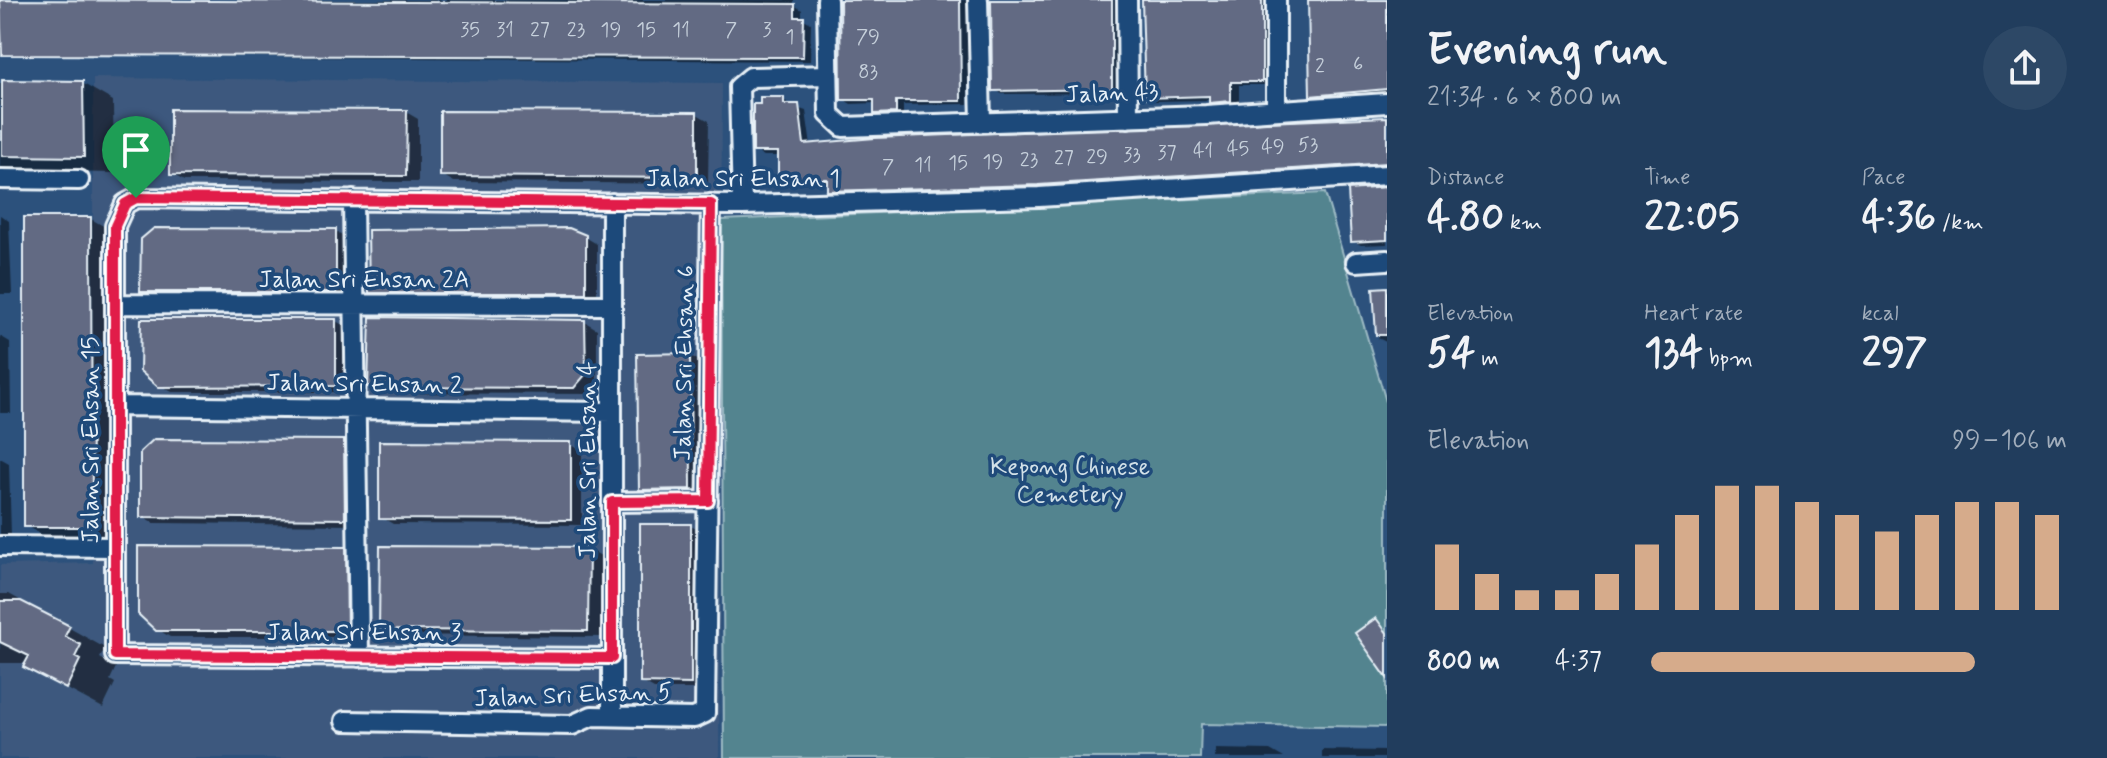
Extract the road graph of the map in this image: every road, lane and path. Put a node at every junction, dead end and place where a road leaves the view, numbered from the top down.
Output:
1 (827, 0) edge
2 (978, 0) edge
3 (1127, 0) edge
4 (1276, 0) edge
5 (828, 75) junction
6 (1387, 103) edge
7 (1276, 108) junction
8 (1128, 118) junction
9 (981, 122) junction
10 (1387, 175) edge
11 (0, 179) edge
12 (79, 180) dead end
13 (353, 200) junction
14 (612, 203) junction
15 (711, 204) junction
16 (742, 205) junction
17 (115, 226) joint
18 (1387, 260) edge
19 (1356, 262) dead end
20 (115, 304) junction
21 (353, 305) junction
22 (612, 305) junction
23 (115, 406) junction
24 (355, 409) junction
25 (612, 412) junction
26 (708, 501) junction
27 (612, 502) junction
28 (115, 542) junction
29 (0, 546) edge
30 (115, 655) joint
31 (359, 657) junction
32 (612, 658) junction
33 (705, 713) joint
34 (612, 716) junction
35 (345, 721) dead end

1 - 5 street
2 - 9 street
3 - 8 street
4 - 7 street
5 - 9 street, Jalan 43
5 - 16 street
6 - 7 street, Jalan 43
7 - 8 street, Jalan 43
8 - 9 street, Jalan 43
10 - 16 street, Jalan Sri Ehsan 1
11 - 12 street
13 - 14 street, Jalan Sri Ehsan 1
13 - 17 street, Jalan Sri Ehsan 1
13 - 21 street
14 - 15 street, Jalan Sri Ehsan 1
14 - 22 street, Jalan Sri Ehsan 4
15 - 16 street, Jalan Sri Ehsan 1
15 - 26 street, Jalan Sri Ehsan 6
17 - 20 street, Jalan Sri Ehsan 15
18 - 19 street
20 - 21 street, Jalan Sri Ehsan 2A
20 - 23 street, Jalan Sri Ehsan 15
21 - 22 street, Jalan Sri Ehsan 2A
21 - 24 street
22 - 25 street, Jalan Sri Ehsan 4
23 - 24 street, Jalan Sri Ehsan 2
23 - 28 street, Jalan Sri Ehsan 15
24 - 25 street, Jalan Sri Ehsan 2
24 - 31 street
25 - 27 street, Jalan Sri Ehsan 4
26 - 27 street
26 - 33 street, Jalan Sri Ehsan 6
27 - 32 street, Jalan Sri Ehsan 4
28 - 29 street
28 - 30 street, Jalan Sri Ehsan 15
30 - 31 street, Jalan Sri Ehsan 3
31 - 32 street, Jalan Sri Ehsan 3
32 - 34 street, Jalan Sri Ehsan 4
33 - 34 street, Jalan Sri Ehsan 5
34 - 35 street, Jalan Sri Ehsan 5

